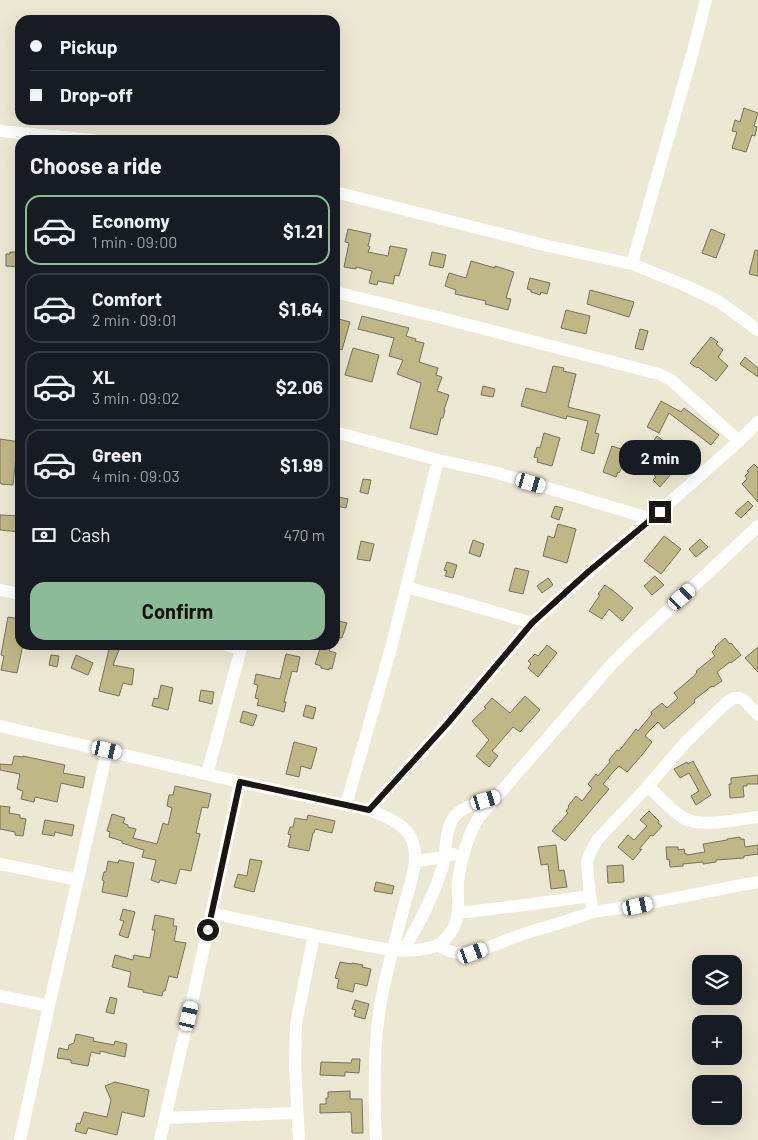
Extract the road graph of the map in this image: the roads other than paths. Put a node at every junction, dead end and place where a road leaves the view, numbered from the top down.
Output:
1 (706, 0) edge
2 (0, 131) edge
3 (42, 135) edge
4 (340, 193) edge
5 (632, 264) junction
6 (340, 293) edge
7 (758, 330) edge
8 (758, 422) edge
9 (340, 434) edge
10 (739, 441) junction
11 (438, 460) junction
12 (652, 519) junction
13 (756, 533) edge
14 (406, 587) junction
15 (0, 590) edge
16 (15, 593) edge
17 (532, 623) junction
18 (241, 650) edge
19 (758, 715) edge
20 (0, 726) edge
21 (107, 750) junction
22 (207, 774) junction
23 (240, 782) junction
24 (648, 786) junction
25 (497, 797) junction
26 (346, 805) junction
27 (369, 810) junction
28 (758, 817) edge
29 (464, 850) junction
30 (446, 857) junction
31 (416, 860) junction
32 (0, 864) edge
33 (78, 880) junction
34 (758, 882) edge
35 (590, 896) junction
36 (593, 912) junction
37 (212, 913) junction
38 (458, 913) junction
39 (314, 935) junction
40 (437, 945) junction
41 (399, 950) junction
42 (0, 996) edge
43 (49, 1006) junction
44 (297, 1117) junction
45 (166, 1118) junction
46 (20, 1140) edge
47 (160, 1140) edge
48 (299, 1140) edge
49 (376, 1140) edge

1 - 5 street
2 - 3 street
4 - 5 street
5 - 7 street
6 - 10 street
8 - 10 street
9 - 11 street
10 - 12 street
11 - 12 street
11 - 14 street
12 - 17 street
13 - 25 street
14 - 17 street
14 - 26 street
15 - 16 street
17 - 27 street
18 - 22 street
19 - 24 street
20 - 21 street
21 - 22 street
21 - 33 street
22 - 23 street
23 - 26 street
23 - 37 street
24 - 28 street
24 - 35 street
25 - 29 street
25 - 30 street
26 - 27 street
27 - 31 street
29 - 30 street
29 - 38 street
30 - 31 street
30 - 41 street
31 - 41 street
32 - 33 street
33 - 43 street
34 - 36 street
35 - 36 street
35 - 38 street
36 - 40 street
37 - 39 street
37 - 45 street
38 - 40 street
39 - 41 street
39 - 44 street
40 - 41 street
41 - 49 street
42 - 43 street
43 - 46 street
44 - 45 street
44 - 48 street
45 - 47 street

